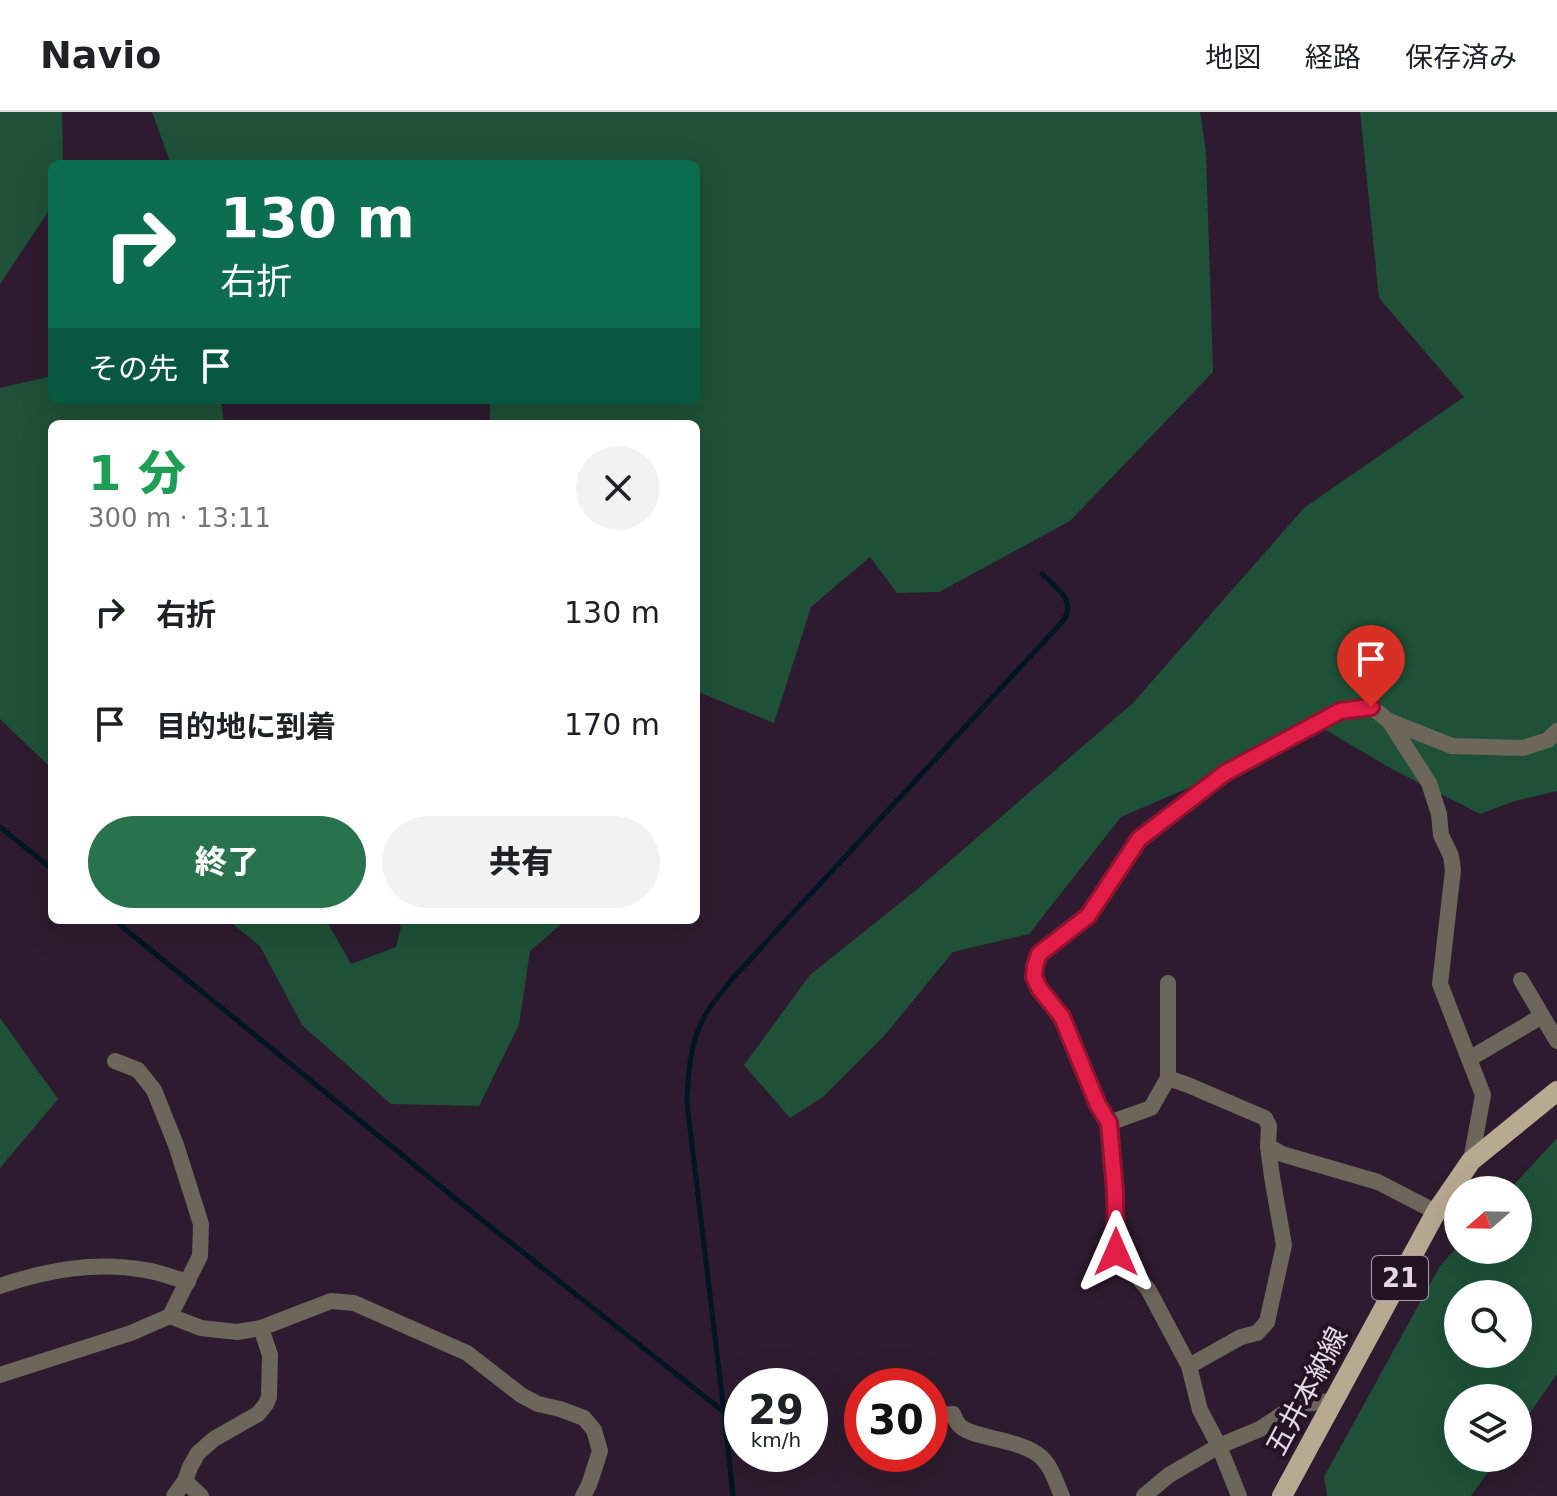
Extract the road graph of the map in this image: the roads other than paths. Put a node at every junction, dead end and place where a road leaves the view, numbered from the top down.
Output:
1 (1389, 721) junction
2 (1557, 731) edge
3 (1521, 980) dead end
4 (1168, 983) dead end
5 (1542, 1016) junction
6 (1557, 1041) edge
7 (1469, 1059) junction
8 (115, 1061) dead end
9 (1168, 1078) junction
10 (1557, 1091) edge
11 (1109, 1123) junction
12 (1268, 1146) junction
13 (1471, 1161) junction
14 (1436, 1212) junction
15 (188, 1282) junction
16 (0, 1286) edge
17 (170, 1316) junction
18 (261, 1328) junction
19 (1189, 1366) junction
20 (0, 1375) edge
21 (1333, 1401) junction
22 (948, 1414) edge
23 (1219, 1446) junction
24 (185, 1481) junction
25 (174, 1496) edge
26 (201, 1496) edge
27 (583, 1496) edge
28 (1062, 1496) edge
29 (1144, 1496) edge
30 (1239, 1496) edge
31 (1282, 1496) edge

1 - 2 street
1 - 7 street
1 - 11 street
3 - 5 street
4 - 9 street
5 - 6 street
5 - 7 street
7 - 13 street
8 - 15 street
9 - 11 street
9 - 12 street
10 - 13 main road, 五井本納線 / 21
11 - 19 street
12 - 14 street
12 - 19 street
13 - 14 main road, 五井本納線 / 21
14 - 21 main road, 五井本納線 / 21
15 - 16 street
15 - 17 street
17 - 18 street
17 - 20 street
18 - 24 street
18 - 27 street
19 - 23 street
21 - 23 street
21 - 31 main road, 五井本納線 / 21
22 - 28 street
23 - 29 street
23 - 30 street
24 - 25 street
24 - 26 street

